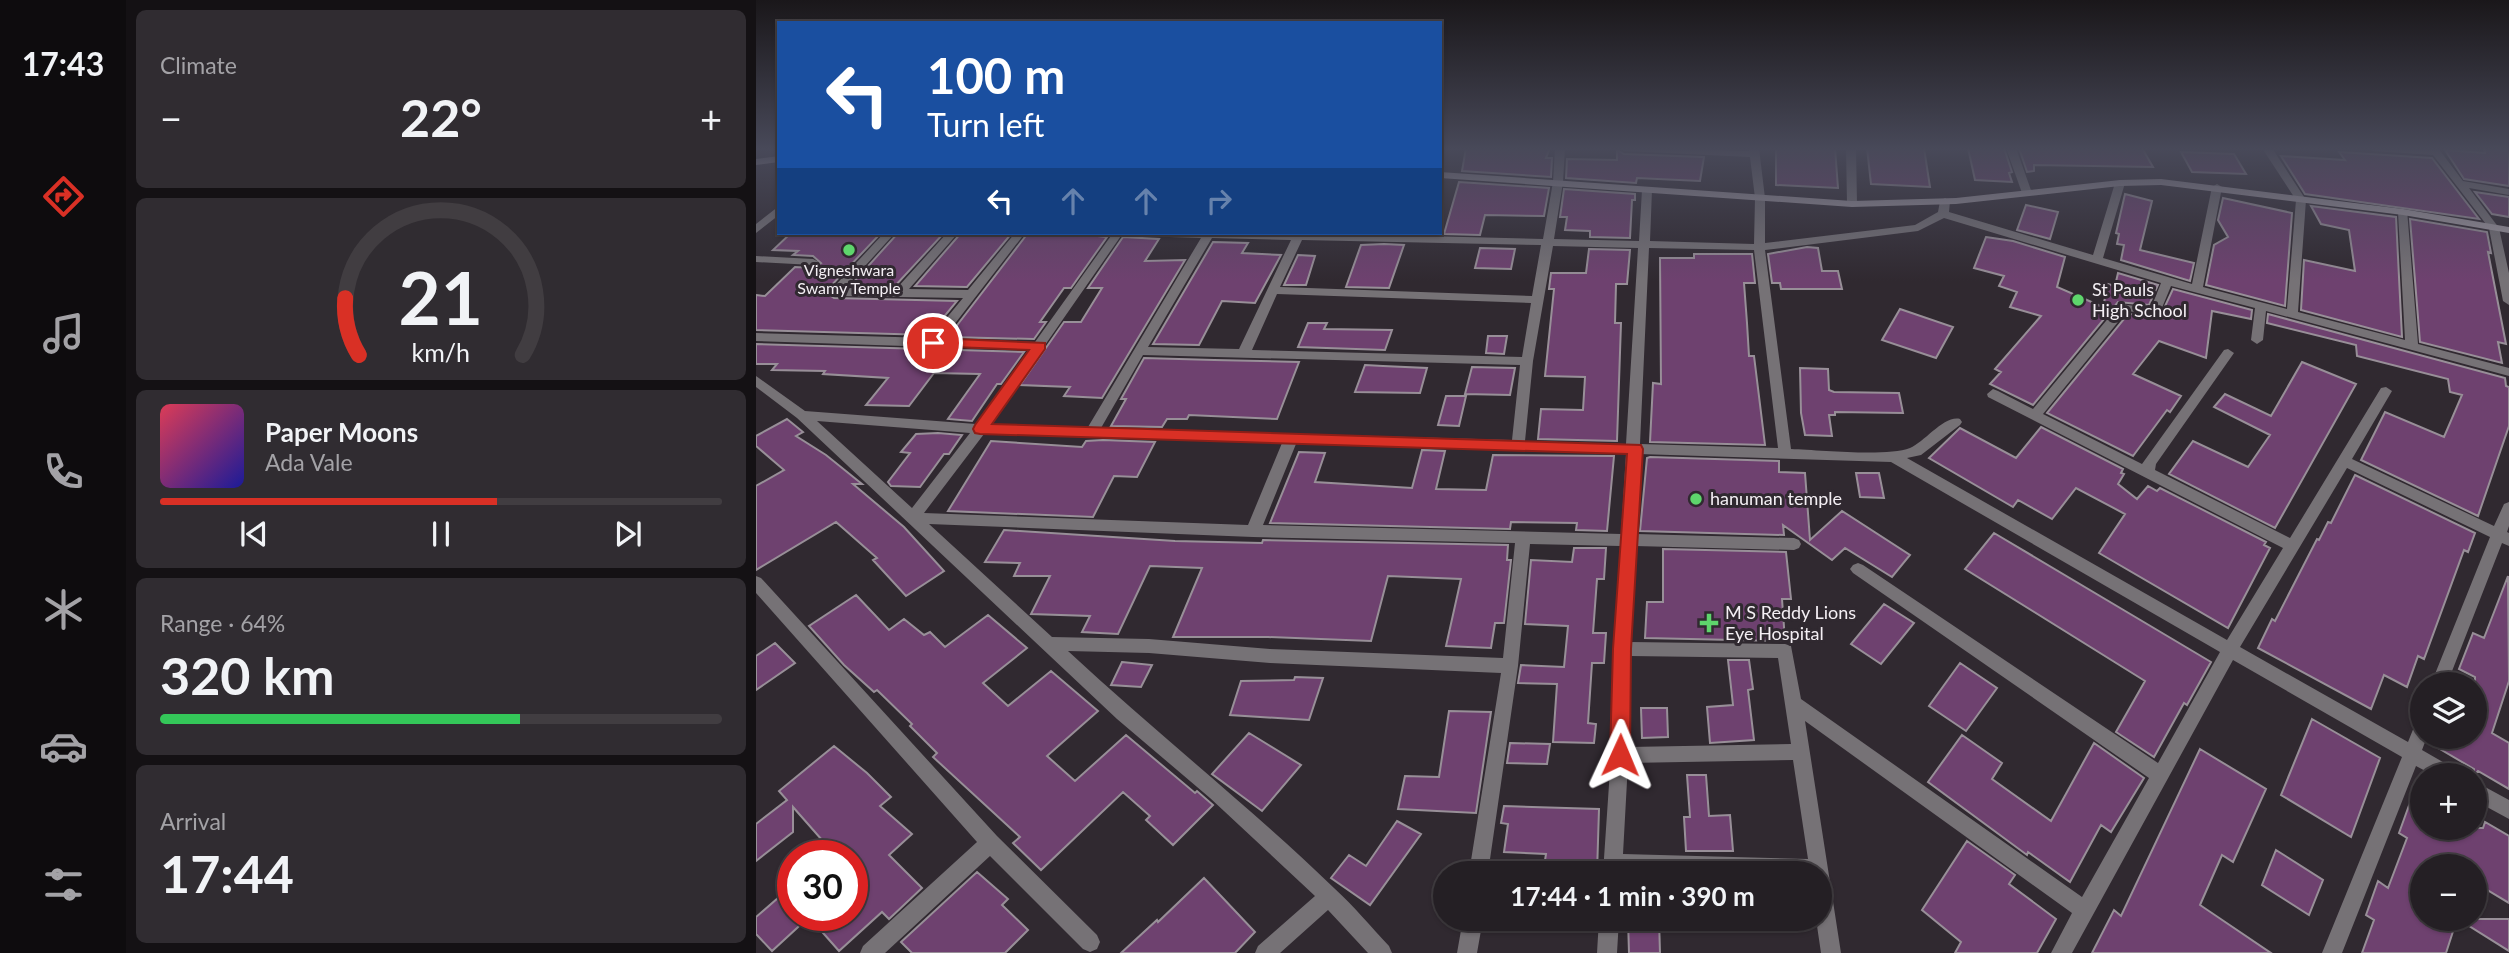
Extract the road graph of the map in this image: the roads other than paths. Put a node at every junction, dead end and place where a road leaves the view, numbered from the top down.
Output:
1 (1556, 192) edge
2 (1647, 192) edge
3 (1682, 192) edge
4 (1759, 192) edge
5 (1852, 192) edge
6 (2032, 192) edge
7 (2117, 192) edge
8 (2216, 192) edge
9 (2252, 192) edge
10 (2296, 192) edge
11 (2469, 192) edge
12 (2027, 193) joint
13 (1760, 198) junction
14 (2301, 200) junction
15 (1852, 204) junction
16 (1944, 208) junction
17 (777, 211) edge
18 (2403, 212) junction
19 (2494, 228) junction
20 (756, 230) edge
21 (2509, 230) edge
22 (888, 235) edge
23 (951, 235) edge
24 (1018, 235) edge
25 (1117, 235) edge
26 (1208, 235) joint
27 (1298, 236) junction
28 (1548, 241) junction
29 (1643, 246) junction
30 (1759, 247) junction
31 (756, 259) edge
32 (2097, 260) junction
33 (813, 262) dead end
34 (2168, 281) junction
35 (1274, 289) junction
36 (2197, 289) junction
37 (900, 292) junction
38 (971, 294) junction
39 (1537, 300) junction
40 (2509, 301) edge
41 (2261, 306) junction
42 (2292, 315) junction
43 (756, 337) edge
44 (2257, 340) dead end
45 (933, 343) junction
46 (1040, 346) junction
47 (2412, 347) junction
48 (1140, 351) junction
49 (1244, 353) junction
50 (2228, 353) dead end
51 (1527, 361) junction
52 (2509, 372) edge
53 (756, 380) edge
54 (2386, 391) dead end
55 (1993, 394) dead end
56 (802, 415) junction
57 (2035, 415) junction
58 (1955, 422) dead end
59 (980, 429) junction
60 (1092, 432) junction
61 (1290, 438) junction
62 (1518, 446) junction
63 (1635, 449) junction
64 (1785, 452) junction
65 (1893, 457) junction
66 (2344, 461) junction
67 (2148, 473) junction
68 (2509, 508) edge
69 (912, 518) junction
70 (1253, 531) junction
71 (1523, 537) junction
72 (2504, 537) edge
73 (1629, 540) junction
74 (1794, 544) dead end
75 (2292, 547) junction
76 (1858, 569) dead end
77 (756, 582) edge
78 (1048, 644) junction
79 (1622, 649) junction
80 (2230, 650) junction
81 (1510, 666) junction
82 (2444, 672) edge
83 (1794, 704) junction
84 (2414, 749) edge
85 (1801, 752) junction
86 (2412, 754) junction
87 (1620, 755) junction
88 (2428, 763) edge
89 (2160, 775) junction
90 (2487, 797) edge
91 (2509, 810) edge
92 (990, 843) junction
93 (1481, 861) edge
94 (1612, 861) edge
95 (1818, 861) edge
96 (1329, 895) junction
97 (2084, 910) junction
98 (1471, 931) edge
99 (1608, 931) edge
100 (1828, 931) edge
101 (1090, 942) dead end
102 (870, 953) edge
103 (1265, 953) edge
104 (1382, 953) edge
105 (1468, 953) edge
106 (1607, 953) edge
107 (1831, 953) edge
108 (2061, 953) edge
109 (2332, 953) edge

1 - 28 street
2 - 29 street
3 - 13 street
4 - 13 street
5 - 15 street
6 - 12 street
7 - 32 street
8 - 36 street
9 - 14 street
10 - 14 street
11 - 19 street
12 - 16 street
13 - 15 street
13 - 30 street
14 - 18 street
14 - 42 street
15 - 16 street
16 - 30 street
16 - 32 street
17 - 20 street
18 - 19 street
18 - 47 street
19 - 21 street
19 - 40 street
22 - 37 street
23 - 37 street
24 - 38 street
25 - 46 street
26 - 27 street
26 - 48 street
27 - 28 street
27 - 35 street
28 - 29 street
28 - 39 street
29 - 30 street
29 - 63 street
30 - 64 street
31 - 33 street
32 - 34 street
34 - 36 street
34 - 57 street
35 - 39 street
35 - 49 street
36 - 41 street
37 - 38 street
38 - 45 street
39 - 51 street
41 - 42 street
41 - 44 street
42 - 47 street
43 - 45 street
45 - 46 street
46 - 59 street
47 - 52 street
48 - 49 street
48 - 60 street
49 - 51 street
50 - 67 street
51 - 62 street
53 - 56 street
54 - 66 street
55 - 57 street
56 - 59 street
56 - 69 street
57 - 67 street
58 - 65 street
59 - 60 street
59 - 69 street
60 - 61 street
61 - 62 street
61 - 70 street
62 - 63 street
63 - 64 street
63 - 73 street
64 - 65 street
65 - 80 street
66 - 72 street
66 - 75 street
67 - 75 street
68 - 72 street
69 - 70 street
69 - 78 street
70 - 71 street
71 - 73 street
71 - 81 street
72 - 82 street
73 - 74 street
73 - 79 street
75 - 80 street
76 - 89 street
77 - 92 street
78 - 81 street
78 - 96 street
79 - 83 street
79 - 87 street
80 - 86 street
80 - 89 street
81 - 93 street
83 - 85 street
83 - 97 street
84 - 86 street
85 - 87 street
85 - 95 street
86 - 88 street
86 - 109 street
87 - 94 street
89 - 97 street
90 - 91 street
92 - 101 street
92 - 102 street
96 - 103 street
96 - 104 street
97 - 108 street
98 - 105 street
99 - 106 street
100 - 107 street

